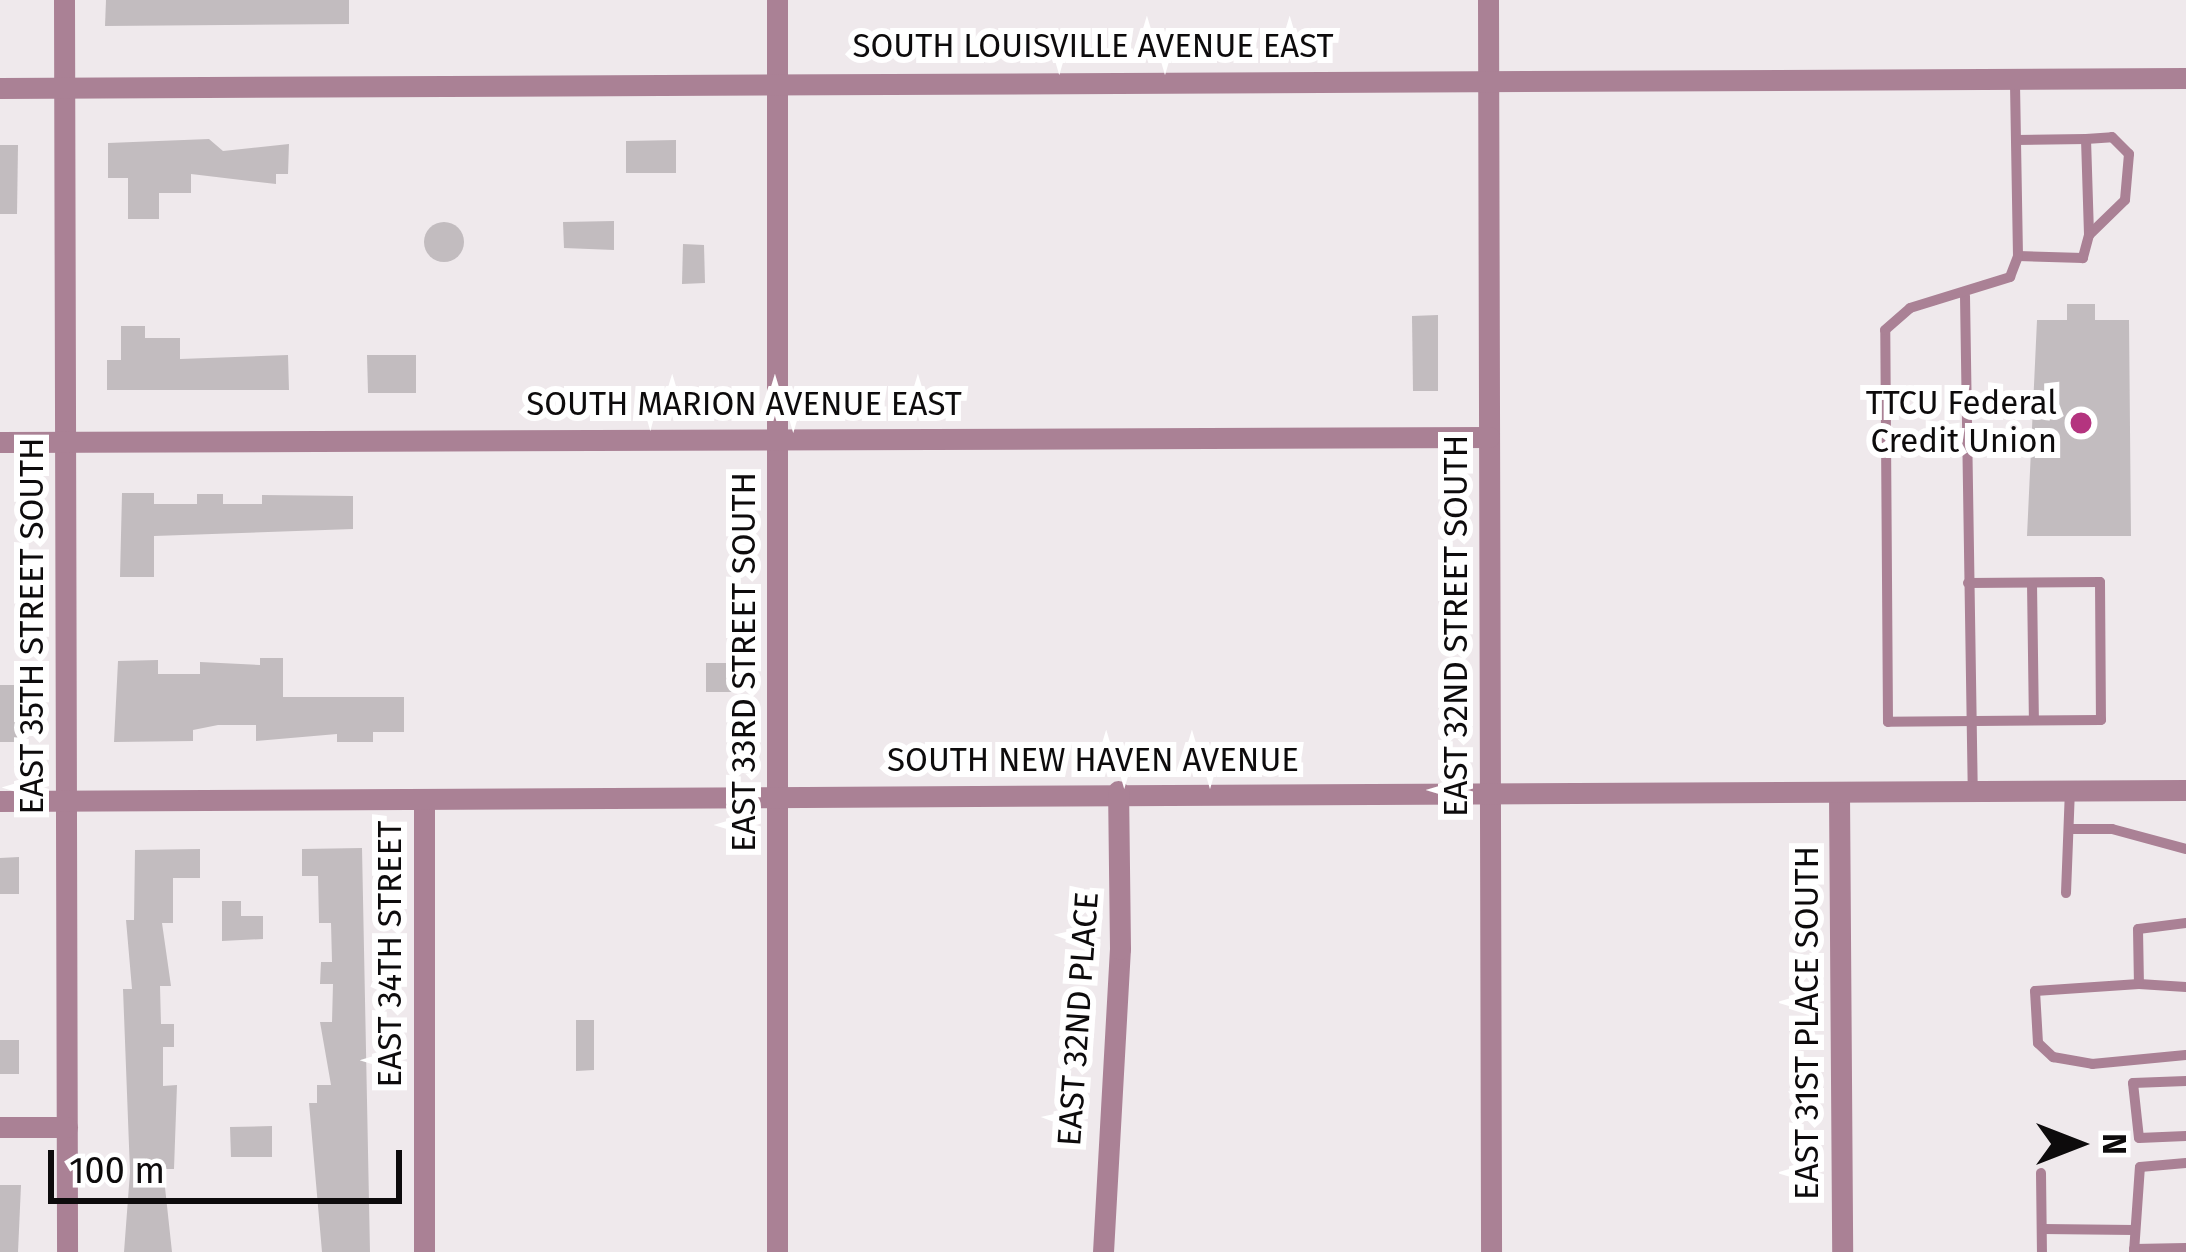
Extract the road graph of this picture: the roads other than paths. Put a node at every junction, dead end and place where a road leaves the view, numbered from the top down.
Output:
1 (64, 0) edge
2 (777, 0) edge
3 (1488, 0) edge
4 (2186, 78) edge
5 (2014, 79) junction
6 (777, 80) junction
7 (1488, 81) junction
8 (0, 88) edge
9 (64, 88) junction
10 (2086, 139) junction
11 (2016, 140) junction
12 (2089, 236) junction
13 (2018, 256) junction
14 (1966, 296) junction
15 (778, 436) junction
16 (1489, 436) junction
17 (0, 442) edge
18 (65, 442) junction
19 (1968, 583) junction
20 (2032, 583) junction
21 (1972, 719) junction
22 (2034, 720) junction
23 (2070, 790) junction
24 (2186, 790) edge
25 (1118, 791) junction
26 (1973, 791) junction
27 (1492, 794) junction
28 (1839, 794) junction
29 (778, 796) junction
30 (66, 800) junction
31 (424, 800) junction
32 (0, 801) edge
33 (2072, 830) junction
34 (2186, 849) edge
35 (2066, 893) dead end
36 (2186, 923) edge
37 (2139, 984) junction
38 (2186, 987) edge
39 (2186, 1055) edge
40 (2186, 1081) edge
41 (0, 1127) edge
42 (67, 1127) junction
43 (2186, 1136) edge
44 (2186, 1163) edge
45 (2041, 1174) dead end
46 (2043, 1229) junction
47 (2134, 1230) junction
48 (2186, 1248) edge
49 (2134, 1250) edge
50 (67, 1252) edge
51 (424, 1252) edge
52 (777, 1252) edge
53 (1103, 1252) edge
54 (1491, 1252) edge
55 (1842, 1252) edge
56 (2042, 1252) edge

1 - 9 street, EAST 35TH STREET SOUTH
2 - 6 street, EAST 33RD STREET SOUTH
3 - 7 street, EAST 32ND STREET SOUTH
4 - 5 street, SOUTH LOUISVILLE AVENUE EAST
5 - 7 street, SOUTH LOUISVILLE AVENUE EAST
5 - 11 lane
6 - 7 street, SOUTH LOUISVILLE AVENUE EAST
6 - 9 street, SOUTH LOUISVILLE AVENUE EAST
6 - 15 street, EAST 33RD STREET SOUTH
7 - 16 street, EAST 32ND STREET SOUTH
8 - 9 street, SOUTH LOUISVILLE AVENUE EAST
9 - 18 street, EAST 35TH STREET SOUTH
10 - 11 lane
10 - 12 lane
10 - 12 lane
11 - 13 lane
12 - 13 lane
13 - 14 lane
14 - 19 lane
14 - 21 lane
15 - 16 street, SOUTH MARION AVENUE EAST
15 - 18 street, SOUTH MARION AVENUE EAST
15 - 29 street, EAST 33RD STREET SOUTH
16 - 27 street, EAST 32ND STREET SOUTH
17 - 18 street, SOUTH MARION AVENUE EAST
18 - 30 street, EAST 35TH STREET SOUTH
19 - 20 lane
19 - 21 lane
20 - 22 lane
20 - 22 lane
21 - 22 lane
21 - 26 lane
23 - 24 street, SOUTH NEW HAVEN AVENUE
23 - 26 street, SOUTH NEW HAVEN AVENUE
23 - 33 lane
25 - 27 street, SOUTH NEW HAVEN AVENUE
25 - 29 street, SOUTH NEW HAVEN AVENUE
25 - 53 street, EAST 32ND PLACE
26 - 28 street, SOUTH NEW HAVEN AVENUE
27 - 28 street, SOUTH NEW HAVEN AVENUE
27 - 54 street, EAST 32ND STREET SOUTH
28 - 55 street, EAST 31ST PLACE SOUTH
29 - 31 street, SOUTH NEW HAVEN AVENUE
29 - 52 street, EAST 33RD STREET SOUTH
30 - 31 street, SOUTH NEW HAVEN AVENUE
30 - 32 street, SOUTH NEW HAVEN AVENUE
30 - 42 street, EAST 35TH STREET SOUTH
31 - 51 street, EAST 34TH STREET
33 - 34 lane
33 - 35 lane
36 - 37 lane
37 - 38 lane
37 - 39 lane
40 - 43 lane
41 - 42 street
42 - 50 street, EAST 35TH STREET SOUTH
44 - 47 lane
45 - 46 lane
46 - 47 lane
46 - 56 lane
47 - 49 lane
48 - 49 lane

